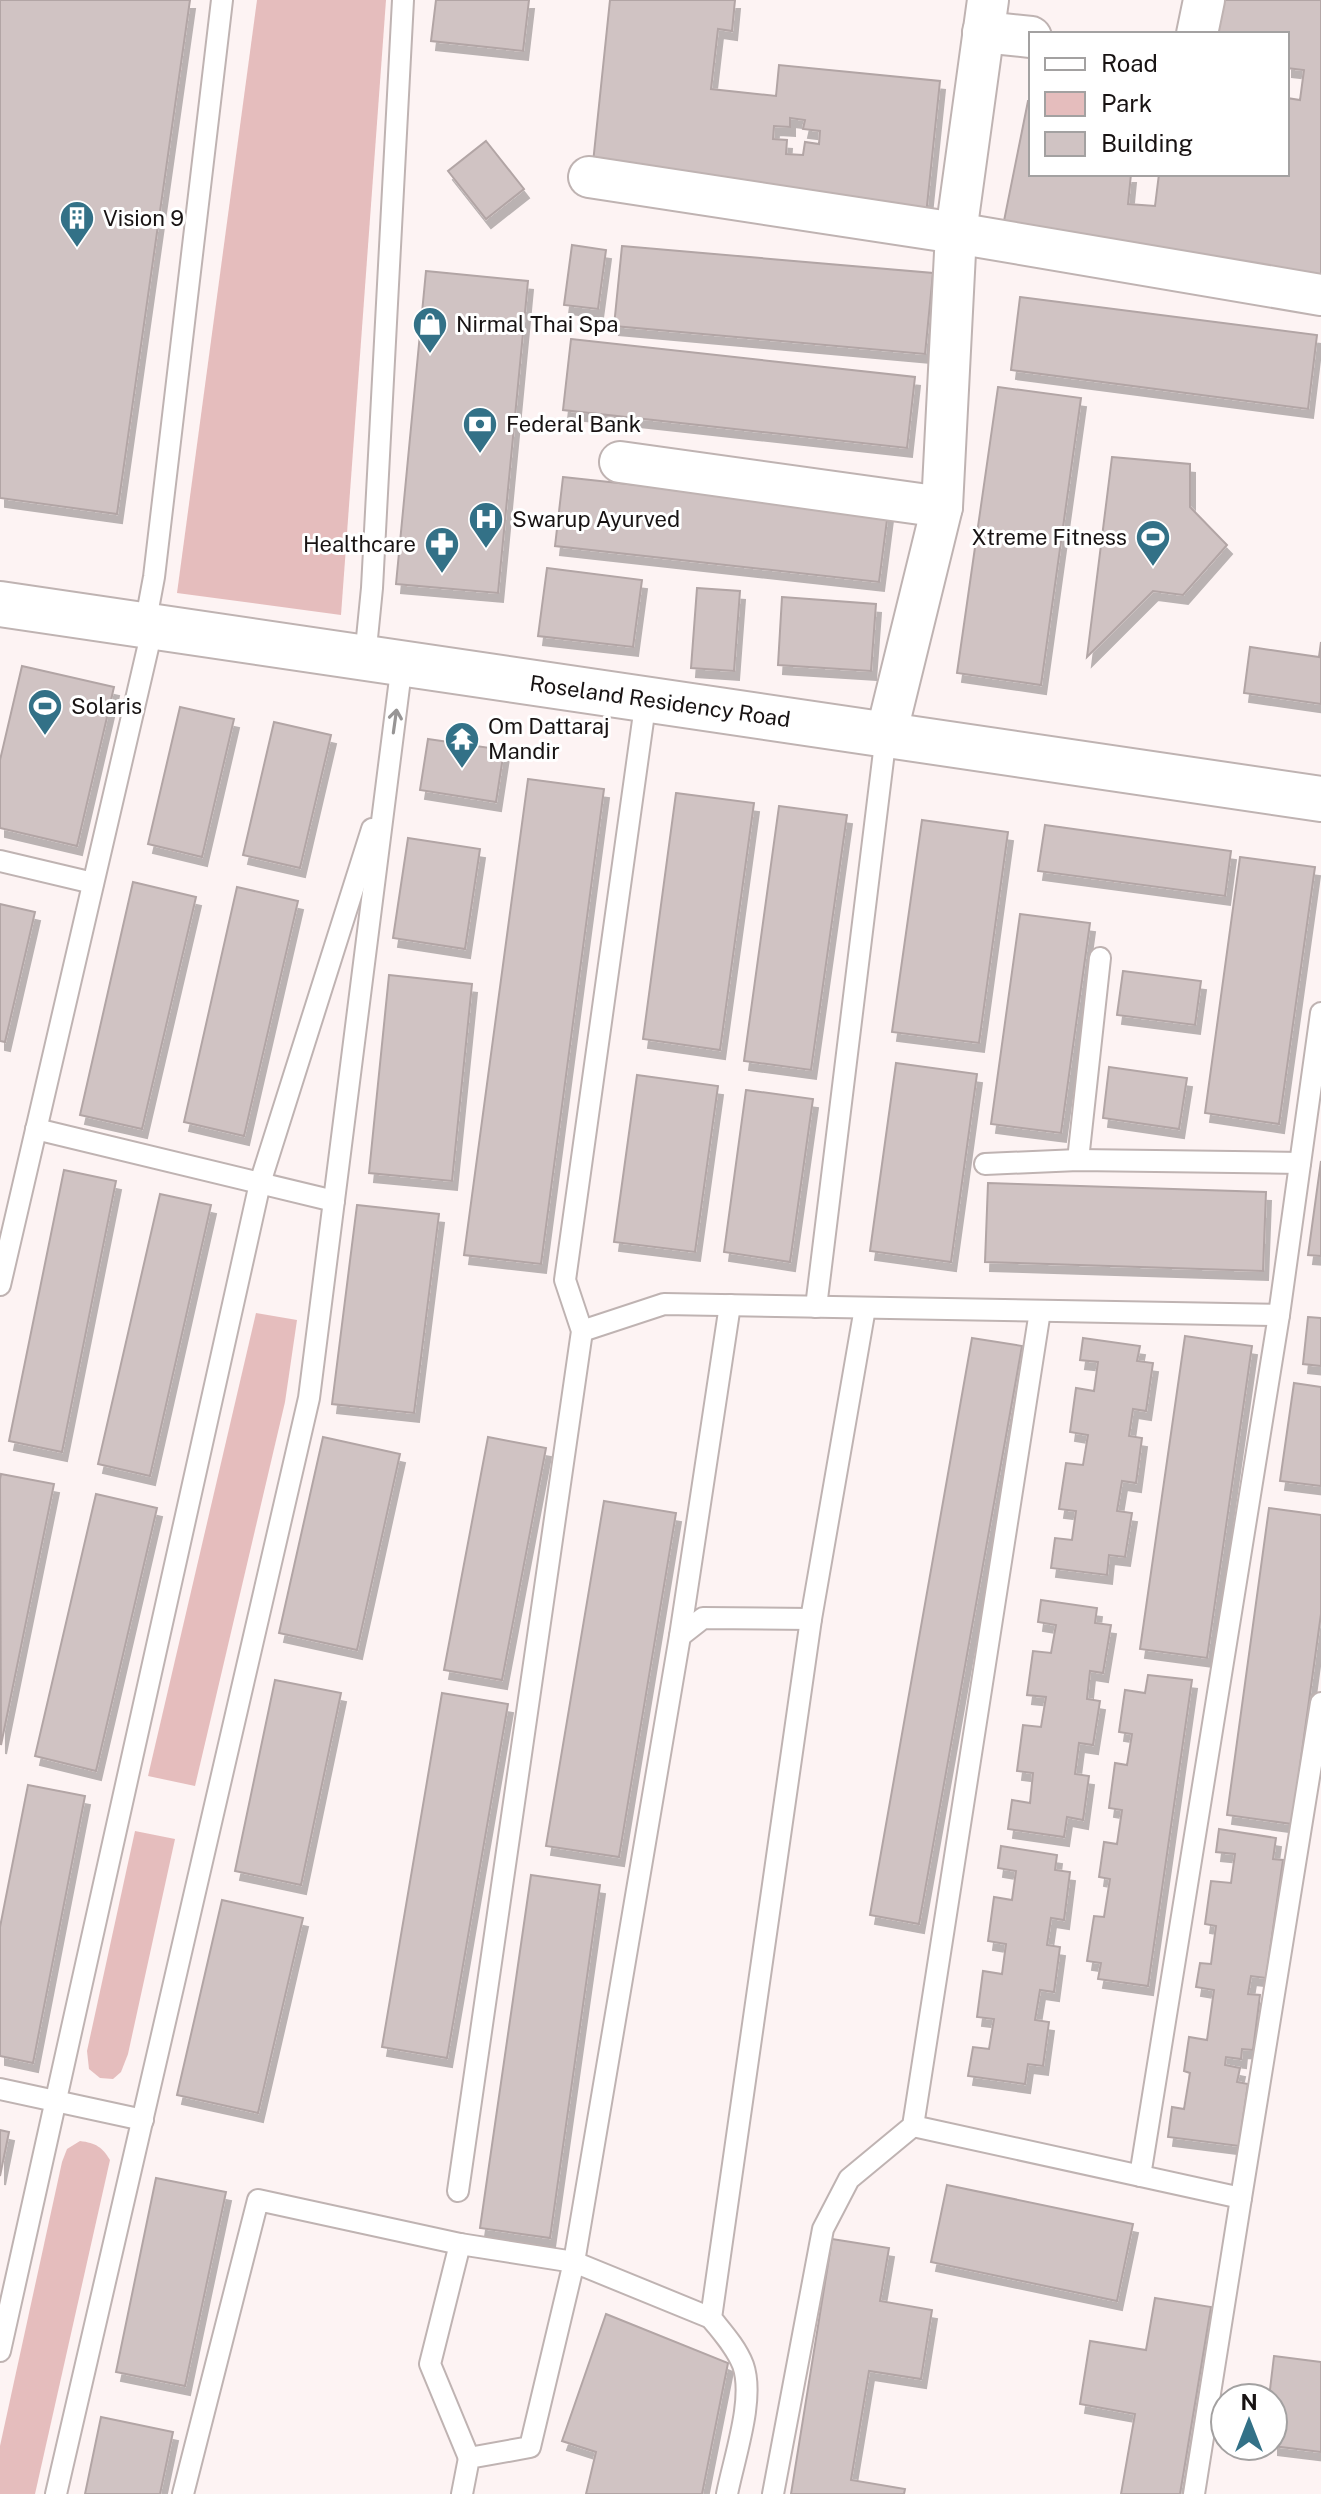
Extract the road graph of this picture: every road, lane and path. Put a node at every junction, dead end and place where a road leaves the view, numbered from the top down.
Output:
1 (222, 0) edge
2 (403, 0) edge
3 (1204, 0) edge
4 (986, 16) edge
5 (1197, 32) edge
6 (1029, 36) edge
7 (589, 177) dead end
8 (956, 233) junction
9 (1321, 295) edge
10 (620, 462) dead end
11 (942, 507) junction
12 (0, 604) edge
13 (149, 626) junction
14 (384, 660) junction
15 (646, 699) junction
16 (886, 735) junction
17 (388, 778) junction
18 (1321, 799) edge
19 (0, 861) edge
20 (93, 883) junction
21 (1100, 958) dead end
22 (1321, 1013) edge
23 (36, 1129) junction
24 (1078, 1160) junction
25 (1300, 1163) junction
26 (985, 1164) dead end
27 (260, 1183) junction
28 (334, 1201) junction
29 (0, 1285) edge
30 (730, 1305) junction
31 (816, 1307) junction
32 (865, 1308) junction
33 (1040, 1311) junction
34 (1279, 1315) junction
35 (582, 1331) junction
36 (811, 1619) junction
37 (680, 1636) junction
38 (1321, 1703) edge
39 (0, 2089) edge
40 (56, 2101) junction
41 (143, 2120) junction
42 (913, 2126) junction
43 (1140, 2176) junction
44 (458, 2191) dead end
45 (1241, 2198) junction
46 (460, 2244) junction
47 (574, 2262) junction
48 (711, 2318) junction
49 (0, 2351) edge
50 (469, 2458) junction
51 (56, 2494) edge
52 (183, 2494) edge
53 (462, 2494) edge
54 (727, 2494) edge
55 (773, 2494) edge
56 (1194, 2494) edge

1 - 13 lane
2 - 14 lane
3 - 5 street
4 - 6 street
4 - 8 street
7 - 8 street
8 - 9 street
8 - 11 street
10 - 11 street
11 - 16 street
12 - 13 street, Roseland Residency Road
13 - 14 street, Roseland Residency Road
13 - 20 lane
14 - 15 street, Roseland Residency Road
17 -> 14 lane
15 - 16 street, Roseland Residency Road
15 - 35 lane
16 - 18 street, Roseland Residency Road
16 - 31 lane
17 - 27 lane
17 - 28 lane
19 - 20 lane
20 - 23 lane
21 - 24 lane
22 - 25 lane
23 - 27 lane
23 - 29 lane
24 - 25 lane
24 - 26 lane
25 - 34 lane
27 - 28 lane
27 - 40 lane
28 - 41 lane
30 - 31 lane
30 - 35 lane
30 - 37 lane
31 - 32 lane
32 - 33 lane
32 - 36 lane
33 - 34 lane
33 - 42 lane
34 - 43 lane
35 - 44 lane
36 - 37 lane
36 - 48 lane
37 - 47 lane
38 - 45 lane
39 - 40 lane
40 - 41 lane
40 - 49 lane
41 - 51 lane
42 - 43 lane
42 - 55 lane
43 - 45 lane
45 - 56 lane
46 - 47 lane
46 - 50 lane
46 - 52 lane
47 - 48 lane
47 - 50 lane
48 - 54 lane
50 - 53 lane

